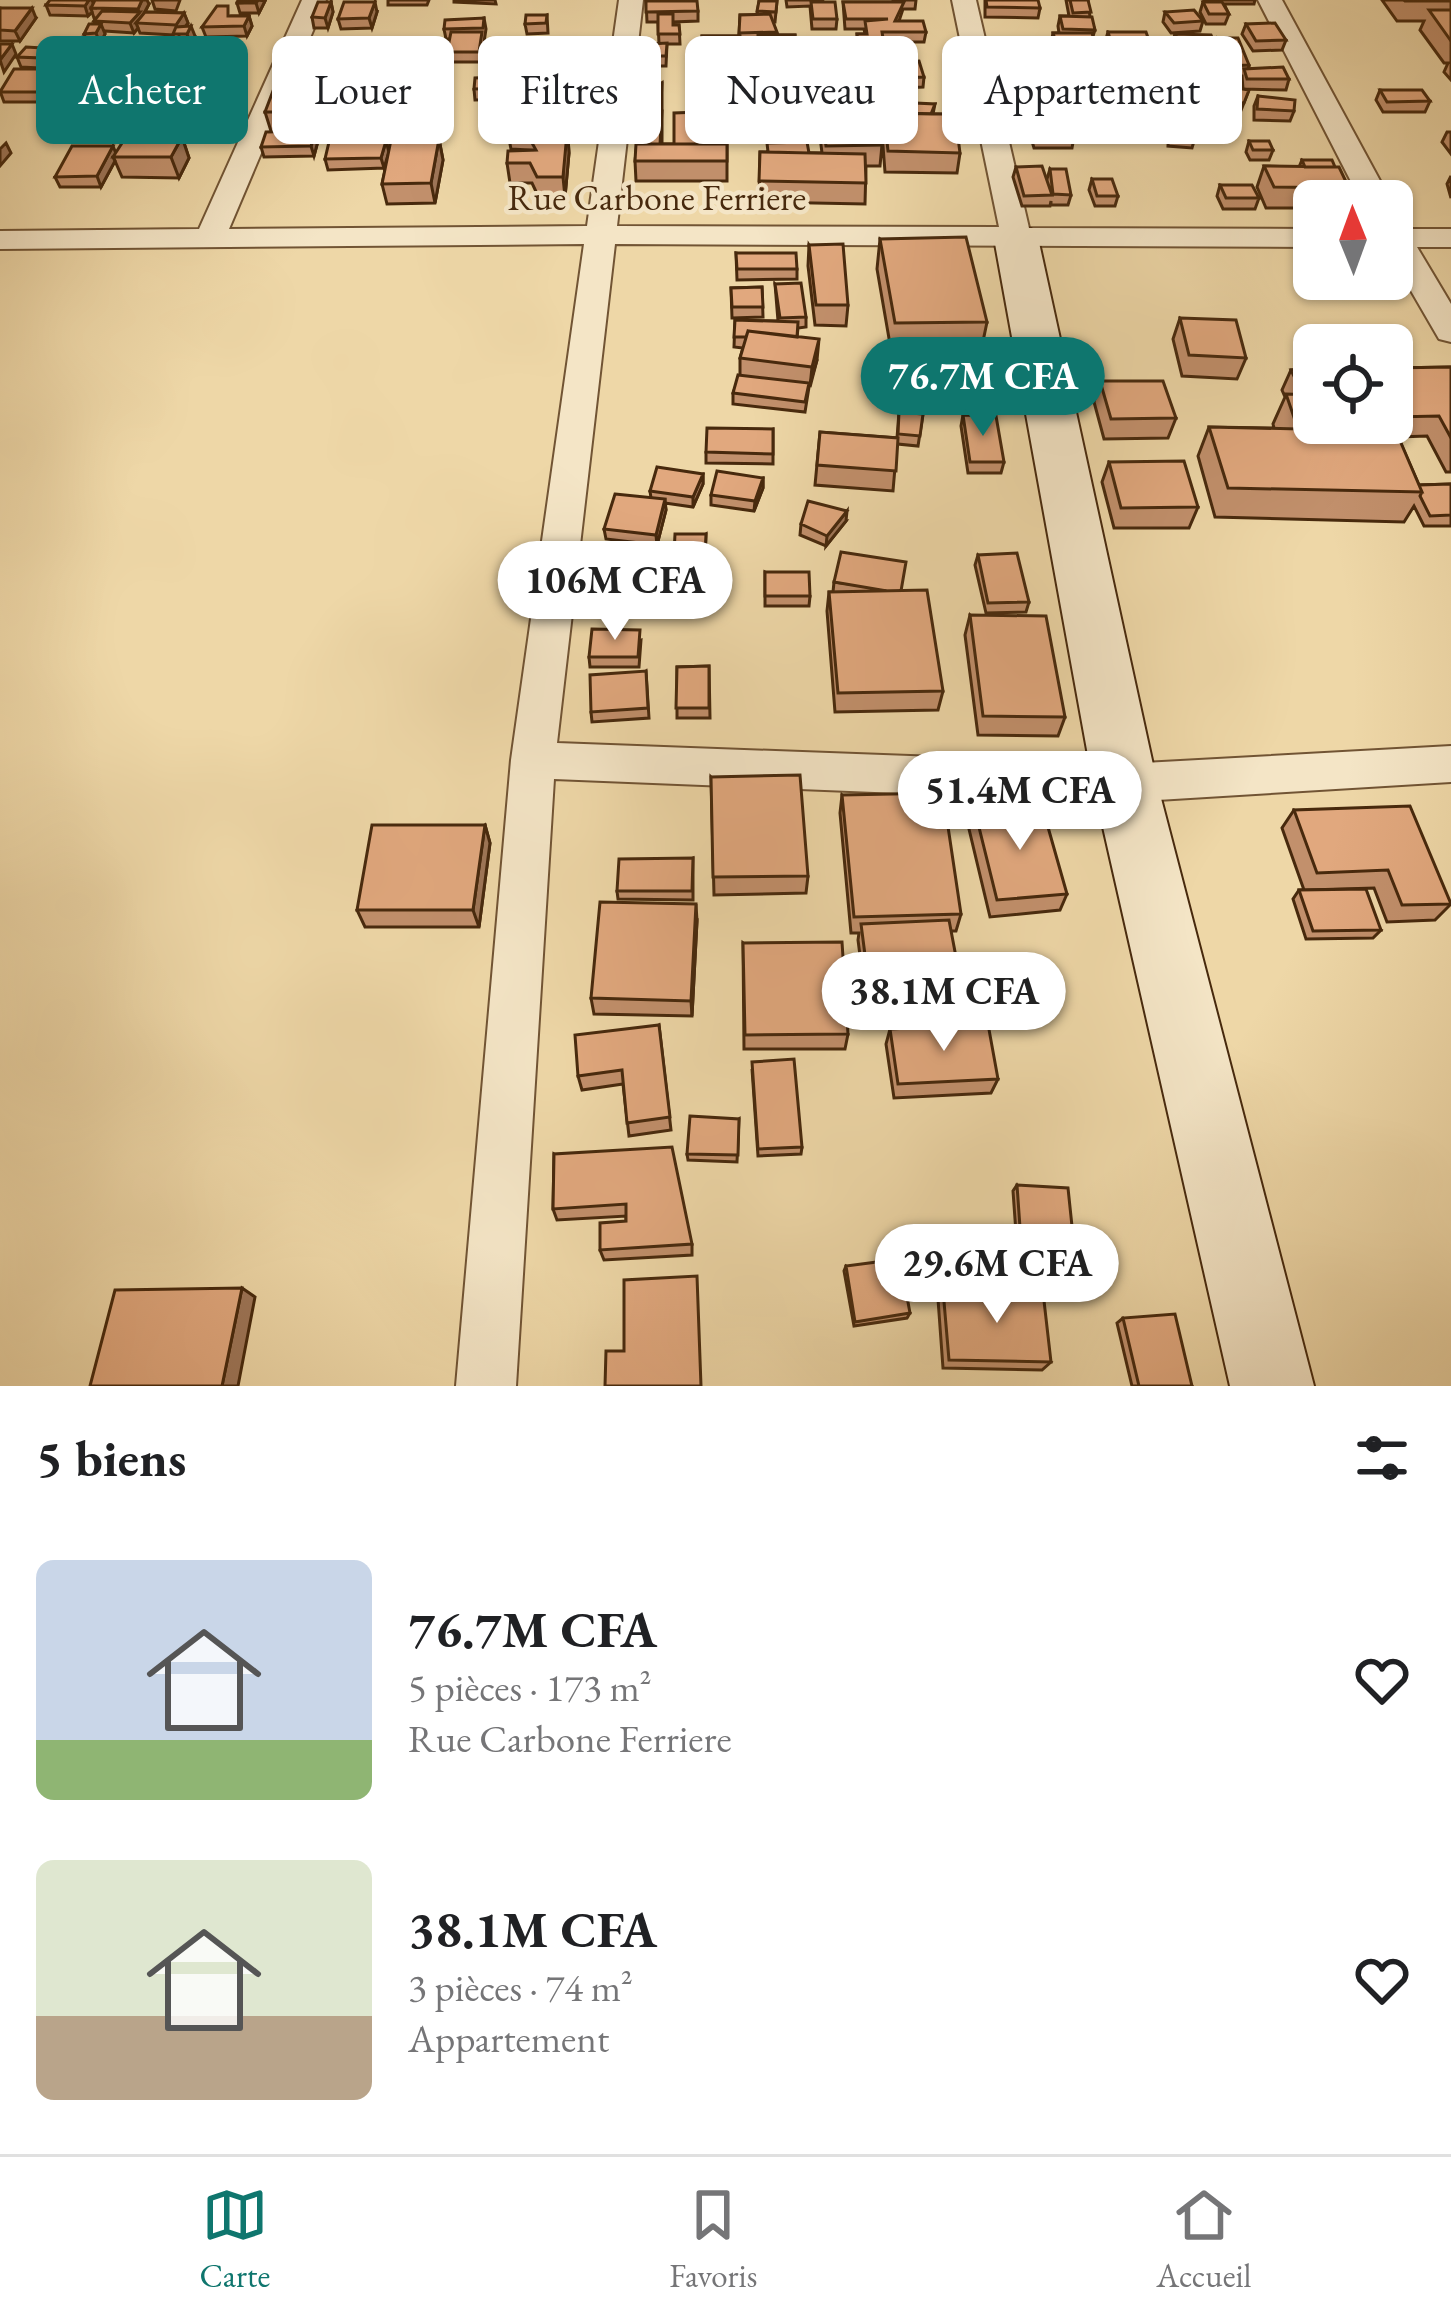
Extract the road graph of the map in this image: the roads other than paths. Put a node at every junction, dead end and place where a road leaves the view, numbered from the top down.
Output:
1 (314, 0) edge
2 (631, 0) edge
3 (964, 0) edge
4 (1270, 0) edge
5 (1365, 180) edge
6 (602, 235) junction
7 (1413, 236) edge
8 (211, 238) junction
9 (1016, 238) junction
10 (1293, 238) edge
11 (1451, 238) edge
12 (0, 240) edge
13 (1413, 268) edge
14 (1451, 332) edge
15 (533, 760) junction
16 (1451, 764) edge
17 (1125, 783) junction
18 (485, 1386) edge
19 (1272, 1386) edge

1 - 8 street
2 - 6 street
3 - 9 street
4 - 5 street
6 - 8 street, Rue Carbone Ferriere
6 - 9 street, Rue Carbone Ferriere
6 - 15 street
7 - 11 street
8 - 12 street, Rue Carbone Ferriere
9 - 10 street, Rue Carbone Ferriere
9 - 17 street
13 - 14 street
15 - 17 street
15 - 18 street
16 - 17 street
17 - 19 street

